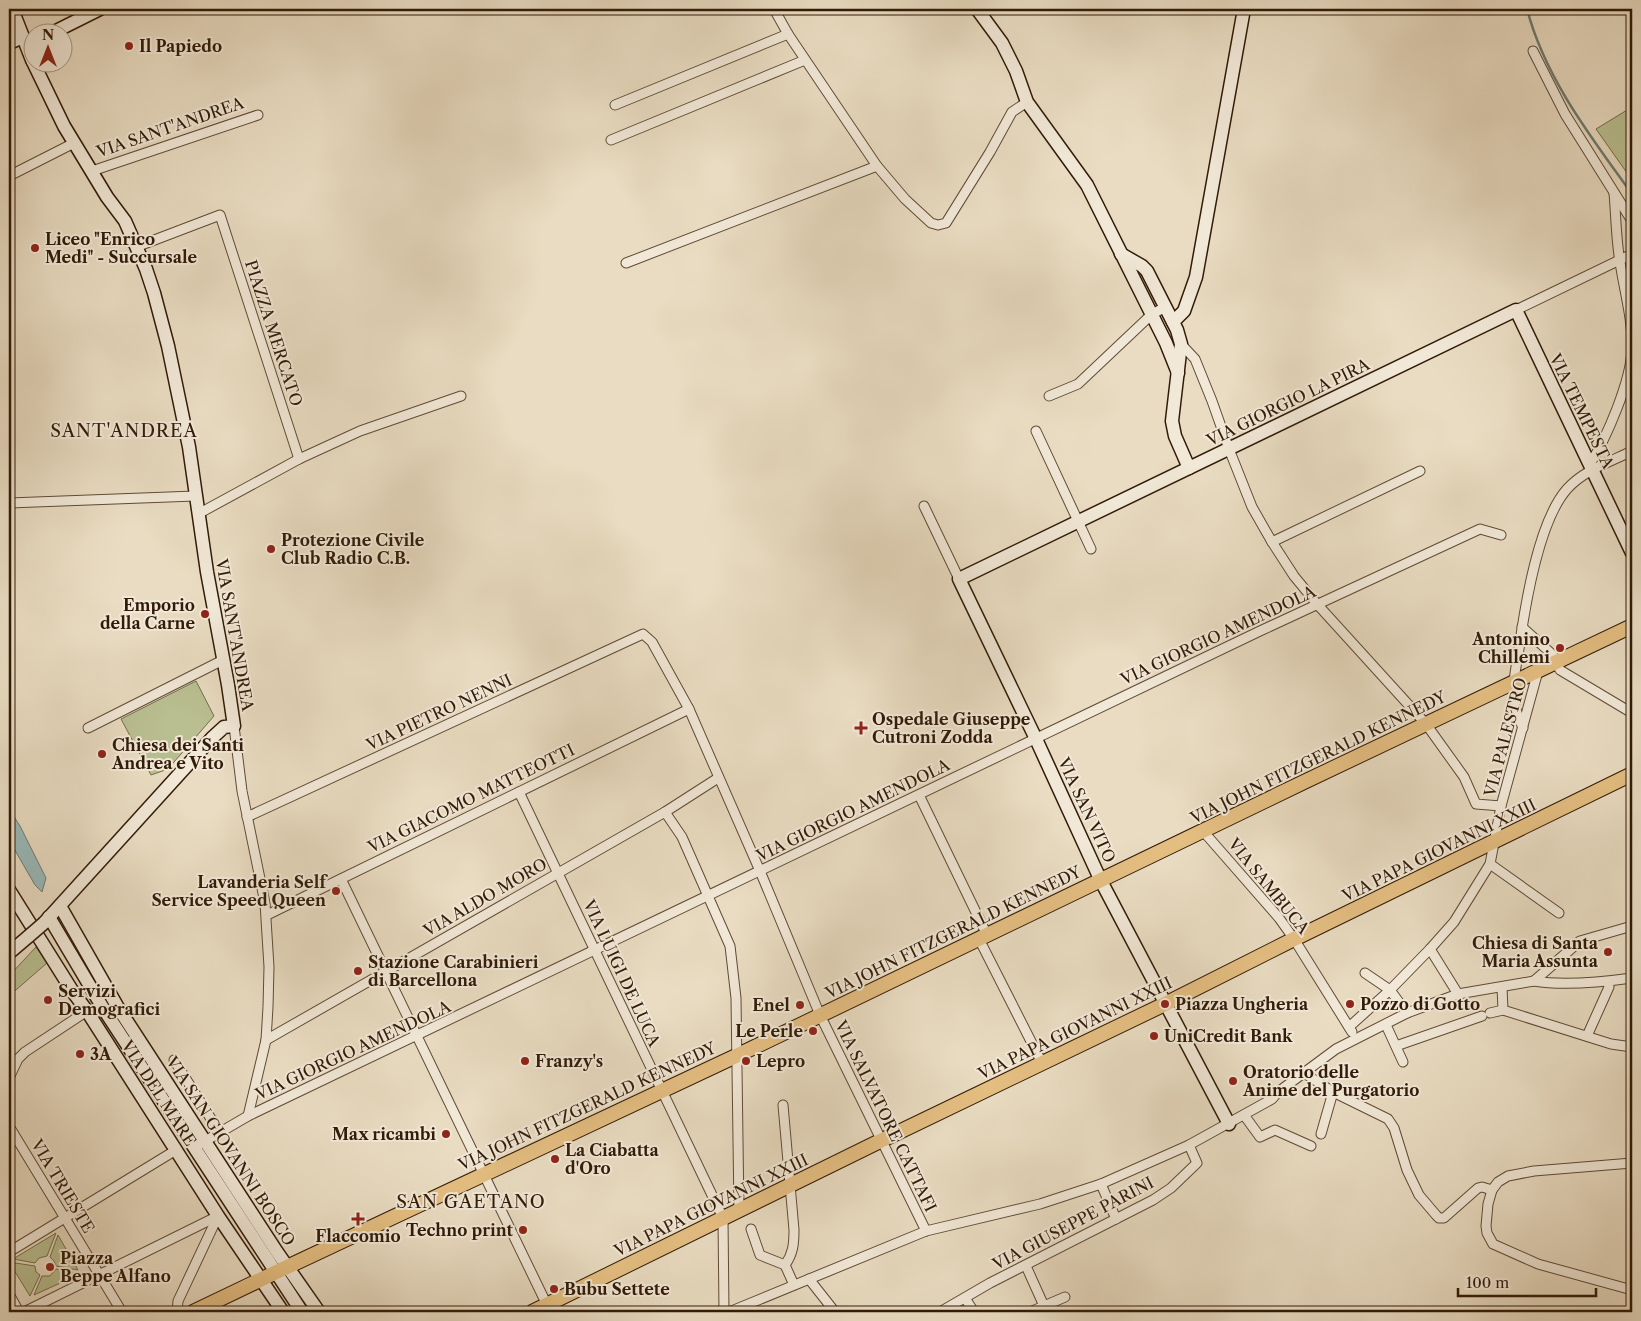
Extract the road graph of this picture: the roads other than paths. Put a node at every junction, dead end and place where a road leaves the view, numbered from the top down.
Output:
1 (12, 9) edge
2 (100, 9) edge
3 (774, 9) edge
4 (977, 9) edge
5 (1244, 9) edge
6 (72, 23) edge
7 (22, 31) edge
8 (788, 34) junction
9 (9, 42) edge
10 (22, 42) edge
11 (1533, 51) dead end
12 (805, 60) junction
13 (38, 72) edge
14 (1026, 102) junction
15 (615, 105) dead end
16 (258, 115) dead end
17 (611, 140) dead end
18 (74, 142) junction
19 (877, 166) junction
20 (92, 171) junction
21 (9, 176) edge
22 (1614, 193) junction
23 (1632, 221) edge
24 (136, 247) junction
25 (1121, 254) junction
26 (1632, 254) edge
27 (1619, 260) junction
28 (626, 263) dead end
29 (1165, 308) junction
30 (1516, 310) junction
31 (1151, 315) junction
32 (1173, 322) junction
33 (1180, 340) junction
34 (1166, 344) junction
35 (1178, 373) junction
36 (461, 396) dead end
37 (1048, 396) dead end
38 (1036, 431) dead end
39 (1228, 449) junction
40 (1632, 451) edge
41 (299, 459) junction
42 (1591, 467) junction
43 (1189, 468) junction
44 (1420, 471) dead end
45 (195, 496) junction
46 (9, 503) edge
47 (924, 506) dead end
48 (198, 514) junction
49 (1078, 521) junction
50 (1501, 535) dead end
51 (1272, 542) junction
52 (1091, 549) dead end
53 (1632, 553) edge
54 (959, 579) junction
55 (1317, 604) junction
56 (1632, 626) edge
57 (1522, 627) junction
58 (643, 634) joint
59 (223, 660) junction
60 (1556, 662) junction
61 (1538, 671) junction
62 (1514, 682) junction
63 (688, 709) junction
64 (1632, 713) edge
65 (1426, 724) junction
66 (234, 726) junction
67 (88, 728) dead end
68 (1523, 728) junction
69 (1036, 739) junction
70 (1632, 774) edge
71 (718, 778) junction
72 (519, 792) junction
73 (919, 795) junction
74 (1501, 806) junction
75 (665, 812) junction
76 (247, 817) junction
77 (1203, 831) junction
78 (1494, 842) junction
79 (1490, 864) junction
80 (760, 871) junction
81 (558, 873) junction
82 (340, 879) junction
83 (1101, 880) junction
84 (9, 890) edge
85 (707, 896) junction
86 (60, 906) junction
87 (1559, 912) dead end
88 (267, 915) junction
89 (47, 920) junction
90 (1632, 926) edge
91 (983, 937) junction
92 (1294, 939) junction
93 (1430, 949) junction
94 (596, 950) junction
95 (9, 953) edge
96 (386, 971) junction
97 (1366, 973) dead end
98 (1632, 978) edge
99 (1534, 981) junction
100 (1608, 982) junction
101 (1502, 987) junction
102 (1390, 990) junction
103 (1458, 994) junction
104 (1165, 1004) junction
105 (117, 1006) junction
106 (103, 1008) junction
107 (1503, 1010) junction
108 (87, 1011) junction
109 (1407, 1013) junction
110 (820, 1015) junction
111 (1386, 1025) junction
112 (1349, 1027) junction
113 (417, 1036) junction
114 (1587, 1036) junction
115 (1355, 1039) junction
116 (266, 1040) junction
117 (1396, 1046) junction
118 (1632, 1047) edge
119 (736, 1056) junction
120 (174, 1060) dead end
121 (1403, 1062) dead end
122 (1042, 1063) junction
123 (1304, 1073) junction
124 (9, 1078) edge
125 (661, 1090) junction
126 (1333, 1092) junction
127 (782, 1105) dead end
128 (1244, 1115) junction
129 (248, 1116) junction
130 (1229, 1124) junction
131 (9, 1126) edge
132 (222, 1131) junction
133 (1321, 1134) dead end
134 (882, 1140) junction
135 (205, 1141) junction
136 (1188, 1145) junction
137 (1311, 1146) dead end
138 (193, 1148) junction
139 (176, 1150) junction
140 (1632, 1162) edge
141 (484, 1174) junction
142 (1101, 1184) junction
143 (790, 1186) junction
144 (1492, 1190) junction
145 (739, 1211) junction
146 (218, 1216) junction
147 (65, 1218) junction
148 (723, 1218) junction
149 (1116, 1220) junction
150 (751, 1229) dead end
151 (926, 1231) junction
152 (9, 1252) edge
153 (786, 1265) junction
154 (1026, 1266) junction
155 (281, 1270) junction
156 (100, 1274) junction
157 (809, 1278) junction
158 (260, 1279) junction
159 (794, 1285) junction
160 (1632, 1290) edge
161 (9, 1294) edge
162 (1065, 1297) dead end
163 (965, 1298) junction
164 (547, 1306) junction
165 (1044, 1306) junction
166 (19, 1312) edge
167 (24, 1312) edge
168 (122, 1312) edge
169 (177, 1312) edge
170 (193, 1312) edge
171 (283, 1312) edge
172 (302, 1312) edge
173 (319, 1312) edge
174 (532, 1312) edge
175 (724, 1312) edge
176 (729, 1312) edge
177 (835, 1312) edge
178 (940, 1312) edge
179 (974, 1312) edge
180 (1030, 1312) edge

1 - 7 street, VIA SANT'ANDREA
2 - 6 street
3 - 8 street
4 - 14 street
5 - 32 street
8 - 12 street
8 - 15 street
9 - 10 street
11 - 22 street
12 - 17 street
12 - 19 street
13 - 18 street, VIA SANT'ANDREA
14 - 19 street
14 - 25 street
16 - 20 street, VIA SANT'ANDREA
18 - 20 street, VIA SANT'ANDREA
18 - 21 street, VIA SANT'ANDREA
19 - 28 street
20 - 24 street, VIA SANT'ANDREA
22 - 23 street
22 - 27 street
24 - 41 street, PIAZZA MERCATO
24 - 45 street, VIA SANT'ANDREA
25 - 29 street
25 - 31 street
26 - 27 street, VIA GIORGIO LA PIRA
27 - 30 street, VIA GIORGIO LA PIRA
27 - 42 street
29 - 31 street
29 - 32 street
30 - 39 street, VIA GIORGIO LA PIRA
30 - 42 street, VIA TEMPESTA
31 - 34 street
31 - 37 street
32 - 33 street
33 - 34 street
33 - 35 street
33 - 39 street
34 - 35 street
35 - 43 street
36 - 41 street
38 - 49 street
39 - 43 street, VIA GIORGIO LA PIRA
39 - 51 street
40 - 42 street
41 - 48 street
42 - 53 street, VIA TEMPESTA
42 - 57 street
43 - 49 street, VIA GIORGIO LA PIRA
44 - 51 street
45 - 46 street
45 - 48 street, VIA SANT'ANDREA
47 - 54 street, VIA SAN VITO
48 - 59 street, VIA SANT'ANDREA
49 - 52 street
49 - 54 street, VIA GIORGIO LA PIRA
50 - 55 street, VIA GIORGIO AMENDOLA
51 - 55 street
54 - 69 street, VIA SAN VITO
55 - 65 street
55 - 69 street, VIA GIORGIO AMENDOLA
56 - 60 main road, VIA JOHN FITZGERALD KENNEDY
57 - 60 street
57 - 62 street
58 - 63 street, VIA SALVATORE CATTAFI
58 - 76 street, VIA PIETRO NENNI
59 - 66 street, VIA SANT'ANDREA
59 - 67 street
60 - 61 main road, VIA JOHN FITZGERALD KENNEDY
60 - 64 street
61 - 62 main road, VIA JOHN FITZGERALD KENNEDY
61 - 68 street, VIA PALESTRO
62 - 65 main road, VIA JOHN FITZGERALD KENNEDY
62 - 68 street
63 - 71 street, VIA SALVATORE CATTAFI
63 - 72 street, VIA GIACOMO MATTEOTTI
65 - 74 street
65 - 77 main road, VIA JOHN FITZGERALD KENNEDY
66 - 76 street, VIA SANT'ANDREA
66 - 86 street
68 - 74 street, VIA PALESTRO
69 - 73 street, VIA GIORGIO AMENDOLA
69 - 83 street, VIA SAN VITO
70 - 78 main road, VIA PAPA GIOVANNI XXIII
71 - 75 street, VIA ALDO MORO
71 - 80 street, VIA SALVATORE CATTAFI
72 - 81 street, VIA LUIGI DE LUCA
72 - 82 street, VIA GIACOMO MATTEOTTI
73 - 80 street, VIA GIORGIO AMENDOLA
73 - 91 street
74 - 78 street, VIA PALESTRO
75 - 81 street, VIA ALDO MORO
75 - 85 street
76 - 88 street, VIA SANT'ANDREA
77 - 83 main road, VIA JOHN FITZGERALD KENNEDY
77 - 92 street, VIA SAMBUCA
78 - 79 street, VIA PALESTRO
78 - 92 main road, VIA PAPA GIOVANNI XXIII
79 - 87 street
79 - 93 street, VIA PALESTRO
80 - 85 street, VIA GIORGIO AMENDOLA
80 - 110 street, VIA SALVATORE CATTAFI
81 - 94 street, VIA LUIGI DE LUCA
81 - 96 street, VIA ALDO MORO
82 - 88 street, VIA GIACOMO MATTEOTTI
82 - 96 street
83 - 91 main road, VIA JOHN FITZGERALD KENNEDY
83 - 104 street, VIA SAN VITO
84 - 108 street, VIA DEL MARE
85 - 94 street, VIA GIORGIO AMENDOLA
85 - 119 street
86 - 89 street
86 - 105 street, VIA SAN GIOVANNI BOSCO
88 - 116 street, VIA SANT'ANDREA
89 - 95 street, bridge
89 - 106 street, VIA SAN GIOVANNI BOSCO
90 - 99 street
91 - 110 main road, VIA JOHN FITZGERALD KENNEDY
91 - 122 street
92 - 104 main road, VIA PAPA GIOVANNI XXIII
92 - 112 street, VIA SAMBUCA
93 - 102 street, VIA PALESTRO
93 - 103 street
94 - 113 street, VIA GIORGIO AMENDOLA
94 - 125 street, VIA LUIGI DE LUCA
96 - 113 street
96 - 116 street, VIA ALDO MORO
97 - 102 street
98 - 100 street
99 - 100 street
99 - 101 street
100 - 114 street
101 - 103 street
101 - 107 street
102 - 109 street
102 - 112 street, VIA PALESTRO
103 - 109 street
104 - 122 main road, VIA PAPA GIOVANNI XXIII
104 - 130 street, VIA SAN VITO
105 - 106 street
105 - 135 street, VIA SAN GIOVANNI BOSCO
106 - 108 street
106 - 138 street, VIA SAN GIOVANNI BOSCO
107 - 114 street
107 - 117 street
108 - 124 street
108 - 139 street, VIA DEL MARE
109 - 111 street
110 - 119 main road, VIA JOHN FITZGERALD KENNEDY
110 - 134 street, VIA SALVATORE CATTAFI
111 - 115 street
111 - 117 street
112 - 115 street, VIA SAMBUCA
113 - 129 street, VIA GIORGIO AMENDOLA
113 - 141 street
114 - 118 street
115 - 123 street
116 - 129 street, VIA SANT'ANDREA
117 - 121 street
119 - 125 main road, VIA JOHN FITZGERALD KENNEDY
119 - 145 street
120 - 132 street
122 - 134 main road, VIA PAPA GIOVANNI XXIII
123 - 126 street
123 - 128 street
125 - 141 main road, VIA JOHN FITZGERALD KENNEDY
125 - 148 street, VIA LUIGI DE LUCA
126 - 133 street
126 - 144 street
127 - 143 street
128 - 130 street
128 - 137 street
129 - 132 street
130 - 136 street
131 - 147 street, VIA TRIESTE
132 - 135 street
134 - 143 main road, VIA PAPA GIOVANNI XXIII
134 - 151 street, VIA SALVATORE CATTAFI
135 - 138 street
135 - 155 street, VIA SAN GIOVANNI BOSCO
136 - 142 street
136 - 149 street, VIA GIUSEPPE PARINI
138 - 155 street, VIA SAN GIOVANNI BOSCO
139 - 146 street, VIA DEL MARE
139 - 147 street
140 - 144 street
141 - 155 main road, VIA JOHN FITZGERALD KENNEDY
141 - 164 street
142 - 149 street
142 - 151 street
143 - 145 main road, VIA PAPA GIOVANNI XXIII
143 - 153 street
144 - 160 street
145 - 148 main road, VIA PAPA GIOVANNI XXIII
146 - 156 street
146 - 158 street, VIA DEL MARE
146 - 169 street
147 - 152 street
147 - 156 street, VIA TRIESTE
148 - 164 main road, VIA PAPA GIOVANNI XXIII
148 - 175 street, VIA LUIGI DE LUCA
149 - 154 street, VIA GIUSEPPE PARINI
150 - 153 street
151 - 157 street
153 - 159 street
154 - 163 street, VIA GIUSEPPE PARINI
154 - 165 street
155 - 158 main road, VIA JOHN FITZGERALD KENNEDY
155 - 172 street, VIA SAN GIOVANNI BOSCO
155 - 173 street, VIA SAN GIOVANNI BOSCO
156 - 167 street
156 - 168 street, VIA TRIESTE
157 - 159 street
157 - 177 street
158 - 170 main road, VIA JOHN FITZGERALD KENNEDY
158 - 171 street, VIA DEL MARE
159 - 176 street
161 - 166 street
162 - 165 street
163 - 178 street, VIA GIUSEPPE PARINI
163 - 179 street
164 - 174 main road, VIA PAPA GIOVANNI XXIII
165 - 180 street

